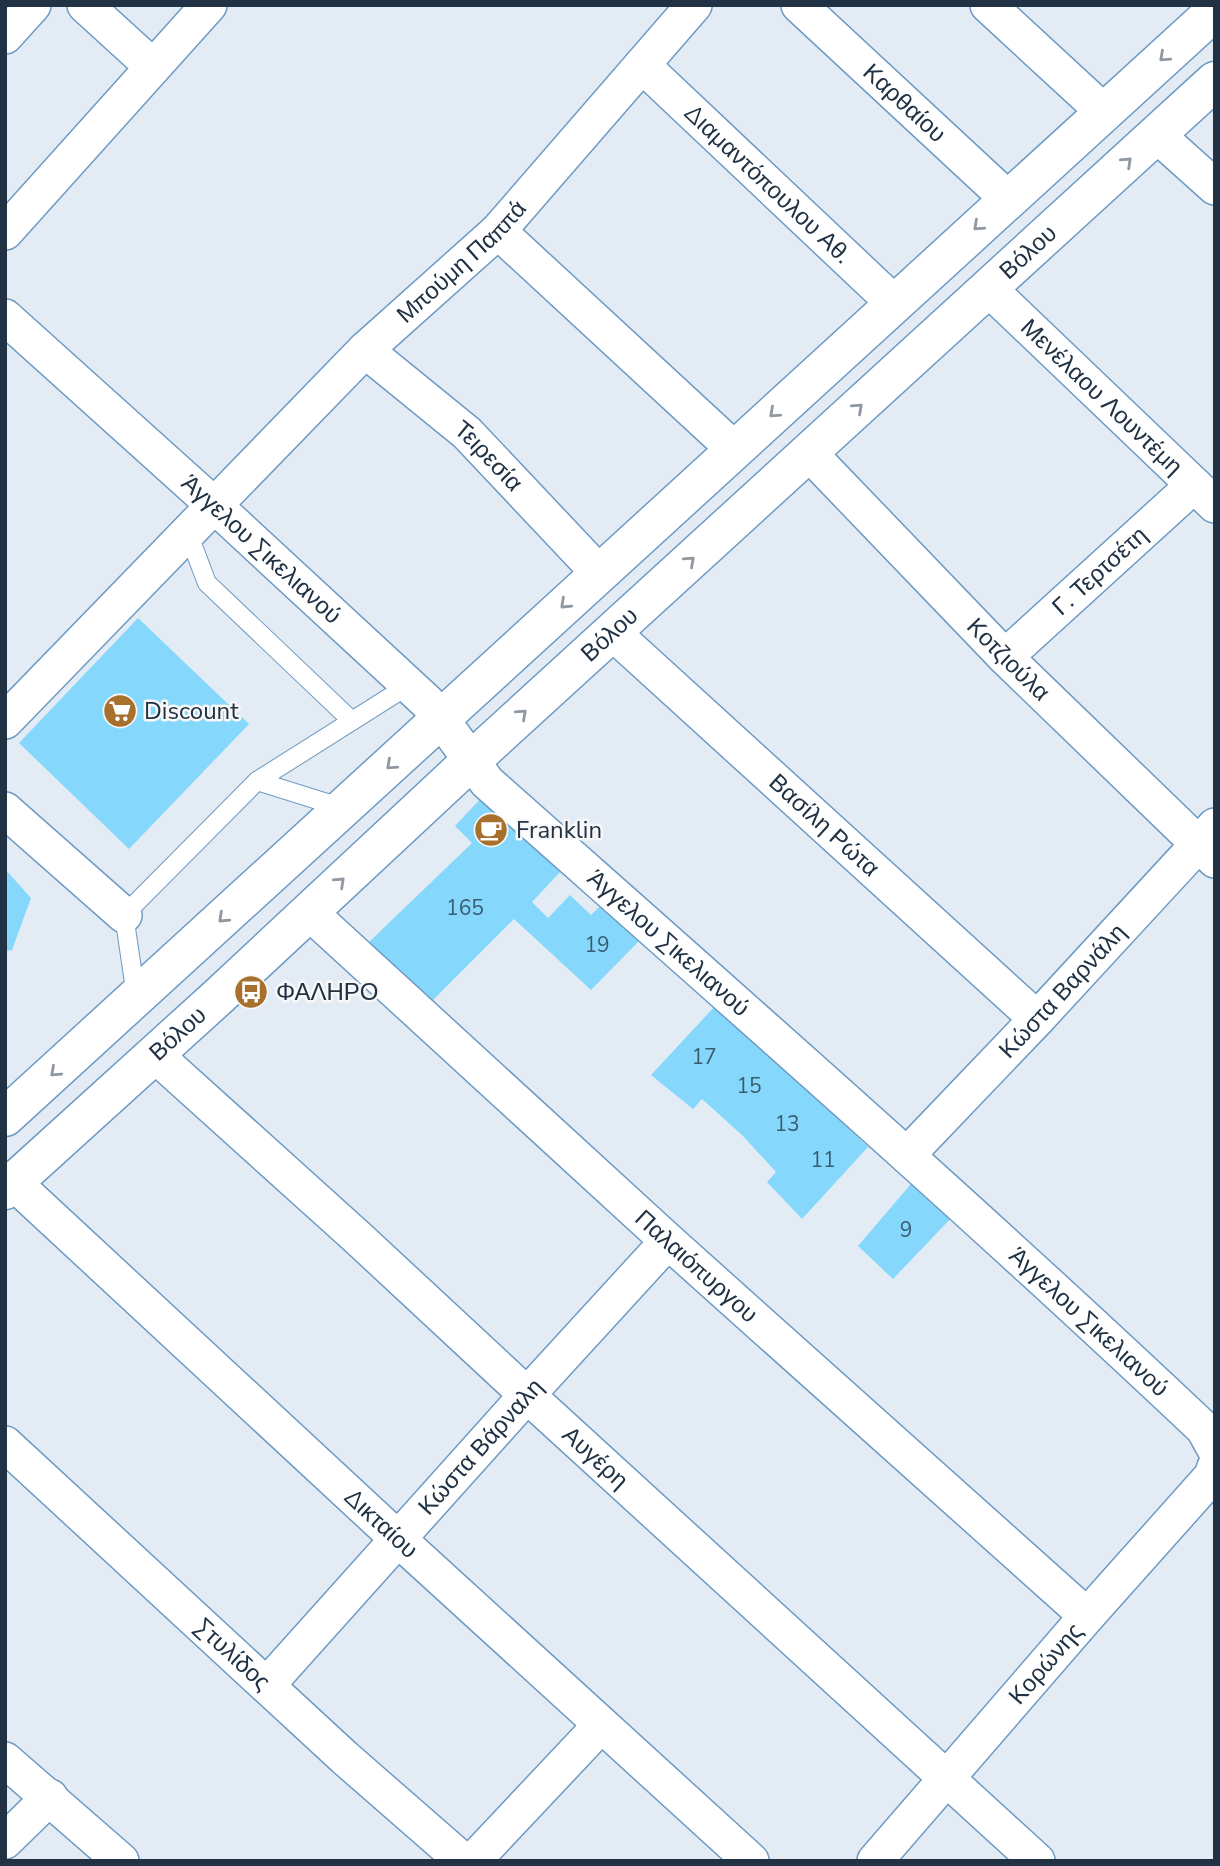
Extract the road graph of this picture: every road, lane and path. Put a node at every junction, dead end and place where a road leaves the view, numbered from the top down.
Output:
1 (33, 5) edge
2 (85, 5) edge
3 (209, 5) edge
4 (694, 5) edge
5 (799, 5) edge
6 (988, 5) edge
7 (1215, 11) edge
8 (5, 36) edge
9 (642, 65) junction
10 (153, 67) junction
11 (1215, 81) edge
12 (1104, 112) junction
13 (1157, 135) junction
14 (1215, 187) edge
15 (1008, 199) junction
16 (498, 231) junction
17 (5, 232) edge
18 (989, 289) junction
19 (894, 303) junction
20 (12, 337) edge
21 (365, 350) junction
22 (734, 449) junction
23 (809, 453) junction
24 (1204, 495) edge
25 (215, 506) junction
26 (188, 533) junction
27 (599, 573) junction
28 (612, 632) junction
29 (1005, 657) junction
30 (409, 685) junction
31 (441, 719) junction
32 (5, 721) edge
33 (352, 721) junction
34 (472, 760) junction
35 (257, 781) junction
36 (343, 808) junction
37 (5, 810) edge
38 (1209, 844) edge
39 (309, 912) junction
40 (124, 915) junction
41 (136, 997) junction
42 (1037, 1019) junction
43 (154, 1054) junction
44 (5, 1117) edge
45 (907, 1155) junction
46 (9, 1186) edge
47 (668, 1241) junction
48 (527, 1395) junction
49 (5, 1444) edge
50 (1215, 1450) edge
51 (1215, 1467) edge
52 (398, 1539) junction
53 (1087, 1616) junction
54 (267, 1685) junction
55 (601, 1726) junction
56 (5, 1760) edge
57 (948, 1779) junction
58 (50, 1797) junction
59 (5, 1841) edge
60 (121, 1861) edge
61 (463, 1861) edge
62 (473, 1861) edge
63 (751, 1861) edge
64 (875, 1861) edge
65 (1037, 1861) edge

1 - 8 street
2 - 10 street
3 - 10 street
4 - 9 street, Μπούμη Παππά
5 - 15 street, Καρθαίου
6 - 12 street
7 -> 12 main road
9 - 16 street, Μπούμη Παππά
9 - 19 street, Διαμαντόπουλου Αθ.
10 - 17 street
11 - 13 main road, Βόλου
12 - 15 main road
13 - 14 street
18 -> 13 main road, Βόλου
15 -> 19 main road
16 - 21 street, Μπούμη Παππά
16 - 22 street
23 -> 18 main road, Βόλου
18 - 24 street, Μενέλαου Λουντέμη
19 -> 22 main road
20 - 25 street, Άγγελου Σικελιανού
21 - 25 street, Μπούμη Παππά
21 - 27 street, Τειρεσία
22 - 27 main road
28 -> 23 main road, Βόλου
23 - 29 street, Κοτζιούλα
24 - 29 street, Γ. Τερτσέτη
25 - 26 street, Μπούμη Παππά
25 - 30 street, Άγγελου Σικελιανού
26 - 32 street, Μπούμη Παππά
26 - 33 lane
27 -> 31 main road
34 -> 28 main road, Βόλου
28 - 42 street, Βασίλη Ρώτα
29 - 38 street, Κοτζιούλα
30 - 31 street, Άγγελου Σικελιανού
30 - 33 lane
31 - 34 street, Άγγελου Σικελιανού
31 -> 36 main road
33 - 35 lane
39 -> 34 main road, Βόλου
34 - 45 street, Άγγελου Σικελιανού
35 - 36 lane
35 - 40 lane
36 -> 41 main road
37 - 40 street
38 - 42 street, Κώστα Βαρνάλη
39 - 43 main road, Βόλου
39 - 47 street, Παλαιόπυργου
40 - 41 lane
41 -> 44 main road
42 - 45 street, Κώστα Βαρνάλη
43 - 46 main road, Βόλου
43 - 48 street, Αυγέρη
45 - 50 street, Άγγελου Σικελιανού
46 - 52 street, Δικταίου
47 - 48 street, Κώστα Βάρναλη
47 - 53 street, Παλαιόπυργου
48 - 52 street, Κώστα Βάρναλη
48 - 57 street, Αυγέρη
49 - 54 street, Στυλίδος
51 - 53 street, Κορώνης
52 - 54 street, Κώστα Βάρναλη
52 - 55 street, Δικταίου
53 - 57 street, Κορώνης
54 - 61 street, Στυλίδος
55 - 62 street
55 - 63 street, Δικταίου
56 - 58 street
57 - 64 street, Κορώνης
57 - 65 street, Αυγέρη
58 - 59 street
58 - 60 street

